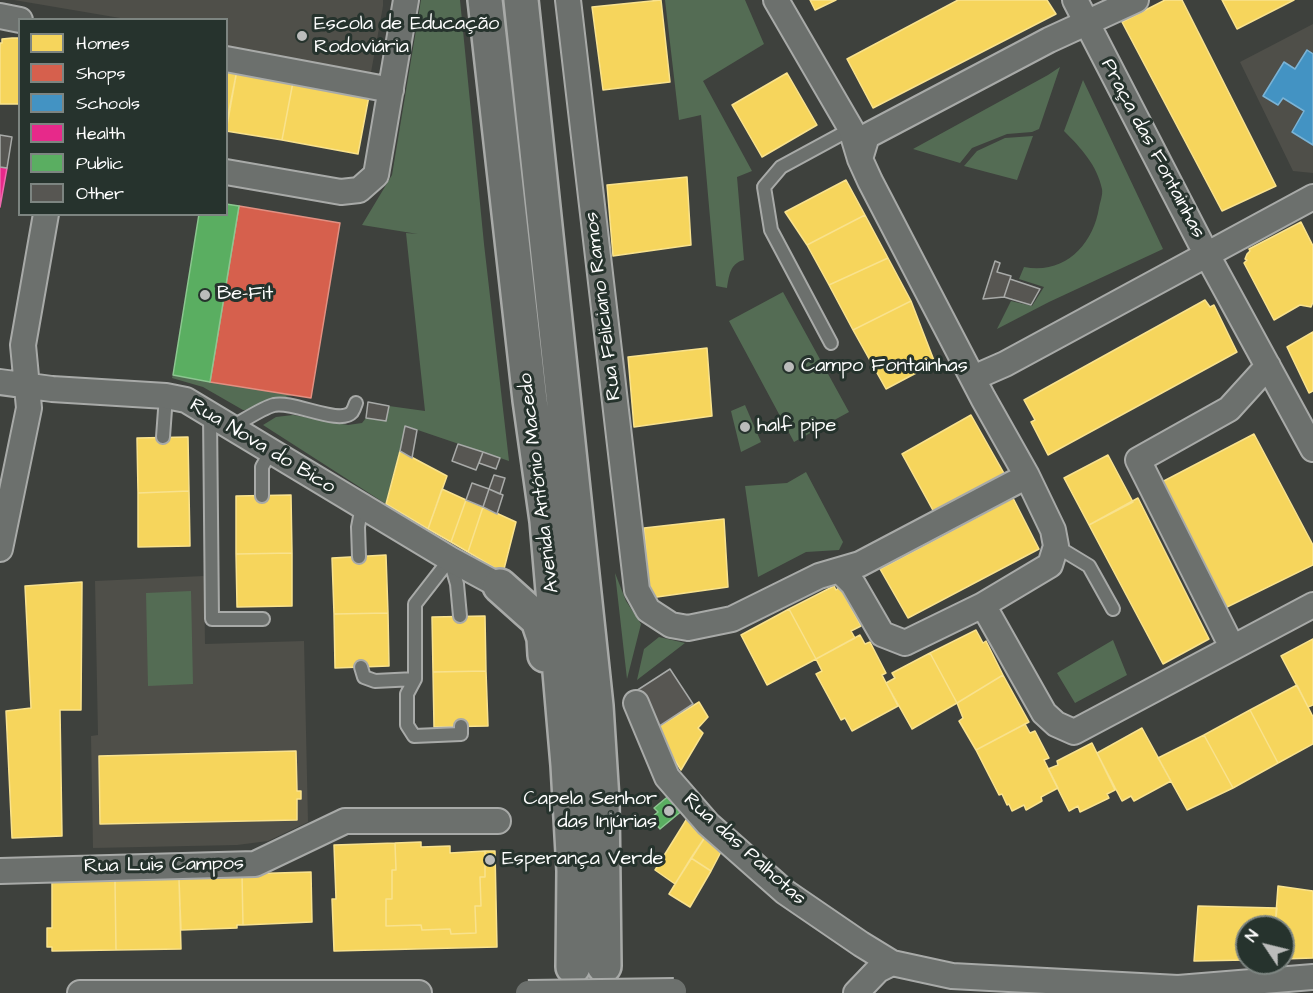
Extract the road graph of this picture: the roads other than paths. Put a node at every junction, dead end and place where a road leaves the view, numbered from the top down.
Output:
1 (406, 0) edge
2 (485, 0) edge
3 (521, 0) edge
4 (568, 0) edge
5 (776, 0) edge
6 (1075, 0) edge
7 (1136, 0) edge
8 (0, 16) edge
9 (18, 20) edge
10 (1086, 22) junction
11 (228, 59) edge
12 (392, 90) junction
13 (851, 129) junction
14 (860, 159) junction
15 (228, 172) edge
16 (1313, 197) edge
17 (46, 216) edge
18 (1208, 255) junction
19 (831, 343) dead end
20 (1268, 366) junction
21 (973, 378) junction
22 (0, 382) edge
23 (27, 386) junction
24 (166, 396) junction
25 (356, 403) dead end
26 (210, 414) junction
27 (232, 427) junction
28 (163, 437) dead end
29 (1313, 449) edge
30 (271, 451) junction
31 (1027, 476) junction
32 (262, 496) dead end
33 (362, 506) junction
34 (547, 521) junction
35 (1056, 546) junction
36 (0, 549) edge
37 (359, 557) dead end
38 (450, 559) junction
39 (840, 570) junction
40 (500, 586) junction
41 (983, 605) junction
42 (1313, 605) edge
43 (1113, 609) dead end
44 (460, 616) dead end
45 (262, 619) dead end
46 (1232, 647) junction
47 (361, 667) dead end
48 (415, 679) junction
49 (636, 703) dead end
50 (461, 726) dead end
51 (567, 749) junction
52 (498, 821) dead end
53 (0, 871) edge
54 (892, 963) junction
55 (1313, 977) edge
56 (680, 992) edge
57 (80, 993) edge
58 (419, 993) edge
59 (528, 993) edge
60 (856, 993) edge

1 - 12 street
2 - 34 highway, Avenida António Macedo
3 - 51 highway, Avenida António Macedo
4 - 39 street, Rua Feliciano Ramos
5 - 13 street
6 - 10 street, Praça das Fontainhas
7 - 10 street
8 - 9 street
10 - 14 street
10 - 18 street, Praça das Fontainhas
11 - 12 street
12 - 15 street
13 - 14 street
13 - 19 lane
14 - 21 street
16 - 18 street
17 - 23 street
18 - 20 street
18 - 21 street, Praça das Fontainhas
20 - 29 street
20 - 46 street
21 - 31 street
22 - 23 street, Rua Nova do Bico
23 - 24 street, Rua Nova do Bico
23 - 36 street
24 - 26 street, Rua Nova do Bico
24 - 28 lane
25 - 27 lane
26 - 27 street, Rua Nova do Bico
26 - 45 lane
27 - 30 street, Rua Nova do Bico
30 - 32 lane
30 - 33 street, Rua Nova do Bico
31 - 35 street
31 - 39 street
33 - 37 lane
33 - 38 street, Rua Nova do Bico
34 - 40 highway
34 - 51 highway, Avenida António Macedo
35 - 41 street
35 - 43 lane
38 - 40 street, Rua Nova do Bico
38 - 44 lane
38 - 48 lane
39 - 41 street
40 - 51 highway
41 - 46 street
42 - 46 street
47 - 48 lane
48 - 50 lane
49 - 54 street, Rua das Palhotas
52 - 53 street, Rua Luis Campos
54 - 55 street, Rua das Palhotas
54 - 60 street
56 - 59 street, bridge
57 - 58 street

